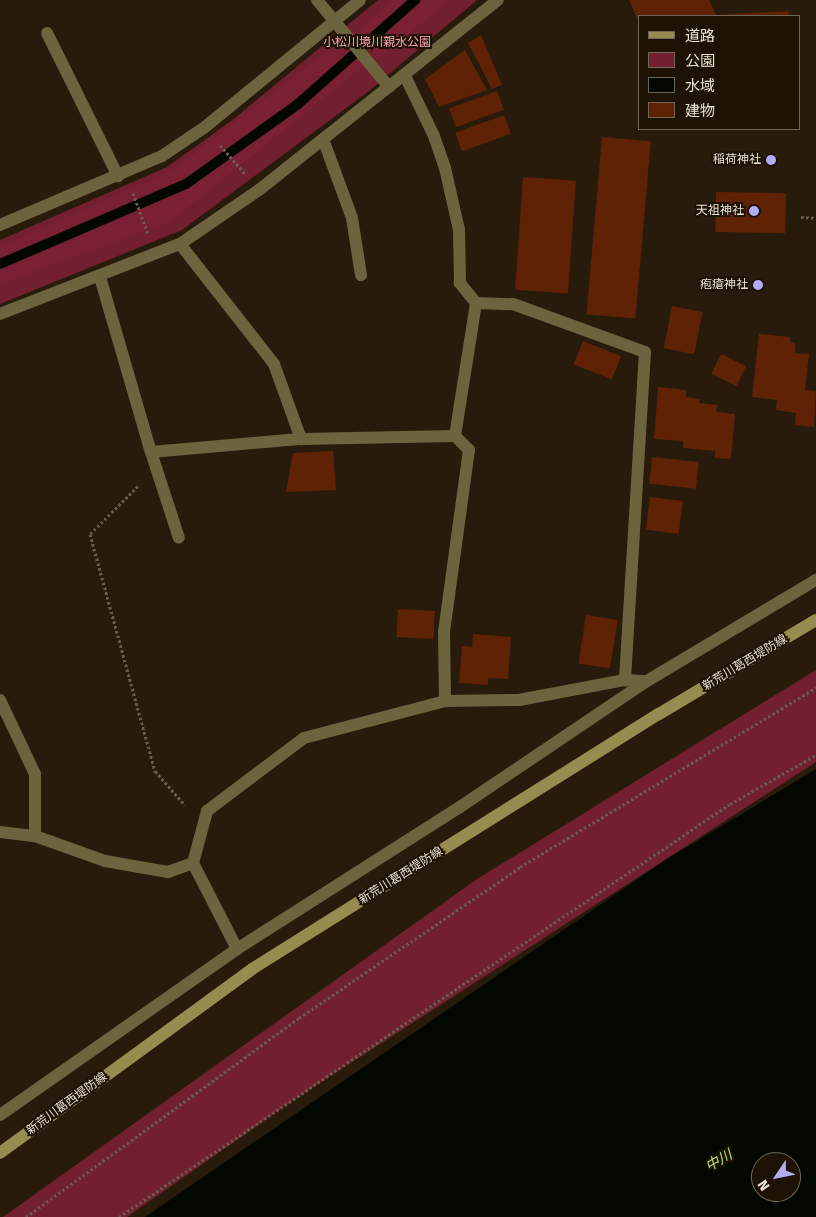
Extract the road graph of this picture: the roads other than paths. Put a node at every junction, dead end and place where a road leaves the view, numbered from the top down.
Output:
1 (317, 0) edge
2 (360, 0) edge
3 (498, 0) edge
4 (336, 19) junction
5 (48, 33) dead end
6 (405, 76) junction
7 (390, 86) junction
8 (323, 139) junction
9 (122, 175) junction
10 (0, 225) edge
11 (180, 244) junction
12 (361, 274) dead end
13 (100, 278) junction
14 (476, 303) junction
15 (0, 314) edge
16 (455, 436) junction
17 (301, 439) junction
18 (151, 452) junction
19 (179, 538) dead end
20 (816, 580) edge
21 (816, 620) edge
22 (625, 680) junction
23 (647, 681) junction
24 (0, 700) edge
25 (445, 701) junction
26 (0, 832) edge
27 (35, 836) junction
28 (193, 863) junction
29 (237, 949) junction
30 (0, 1115) edge
31 (0, 1153) edge

1 - 4 street
2 - 4 street
3 - 6 street
4 - 7 street
4 - 9 street
5 - 9 street
6 - 7 street
6 - 14 street
7 - 8 street
8 - 11 street
8 - 12 street
9 - 10 street
11 - 13 street
11 - 17 street
13 - 15 street
13 - 18 street
14 - 16 street
14 - 22 street
16 - 17 street
16 - 25 street
17 - 18 street
18 - 19 street
20 - 23 street
21 - 31 main road, 新荒川葛西堤防線
22 - 23 street
22 - 25 street
23 - 29 street
24 - 27 street
25 - 28 street
26 - 27 street
27 - 28 street
28 - 29 street
29 - 30 street

